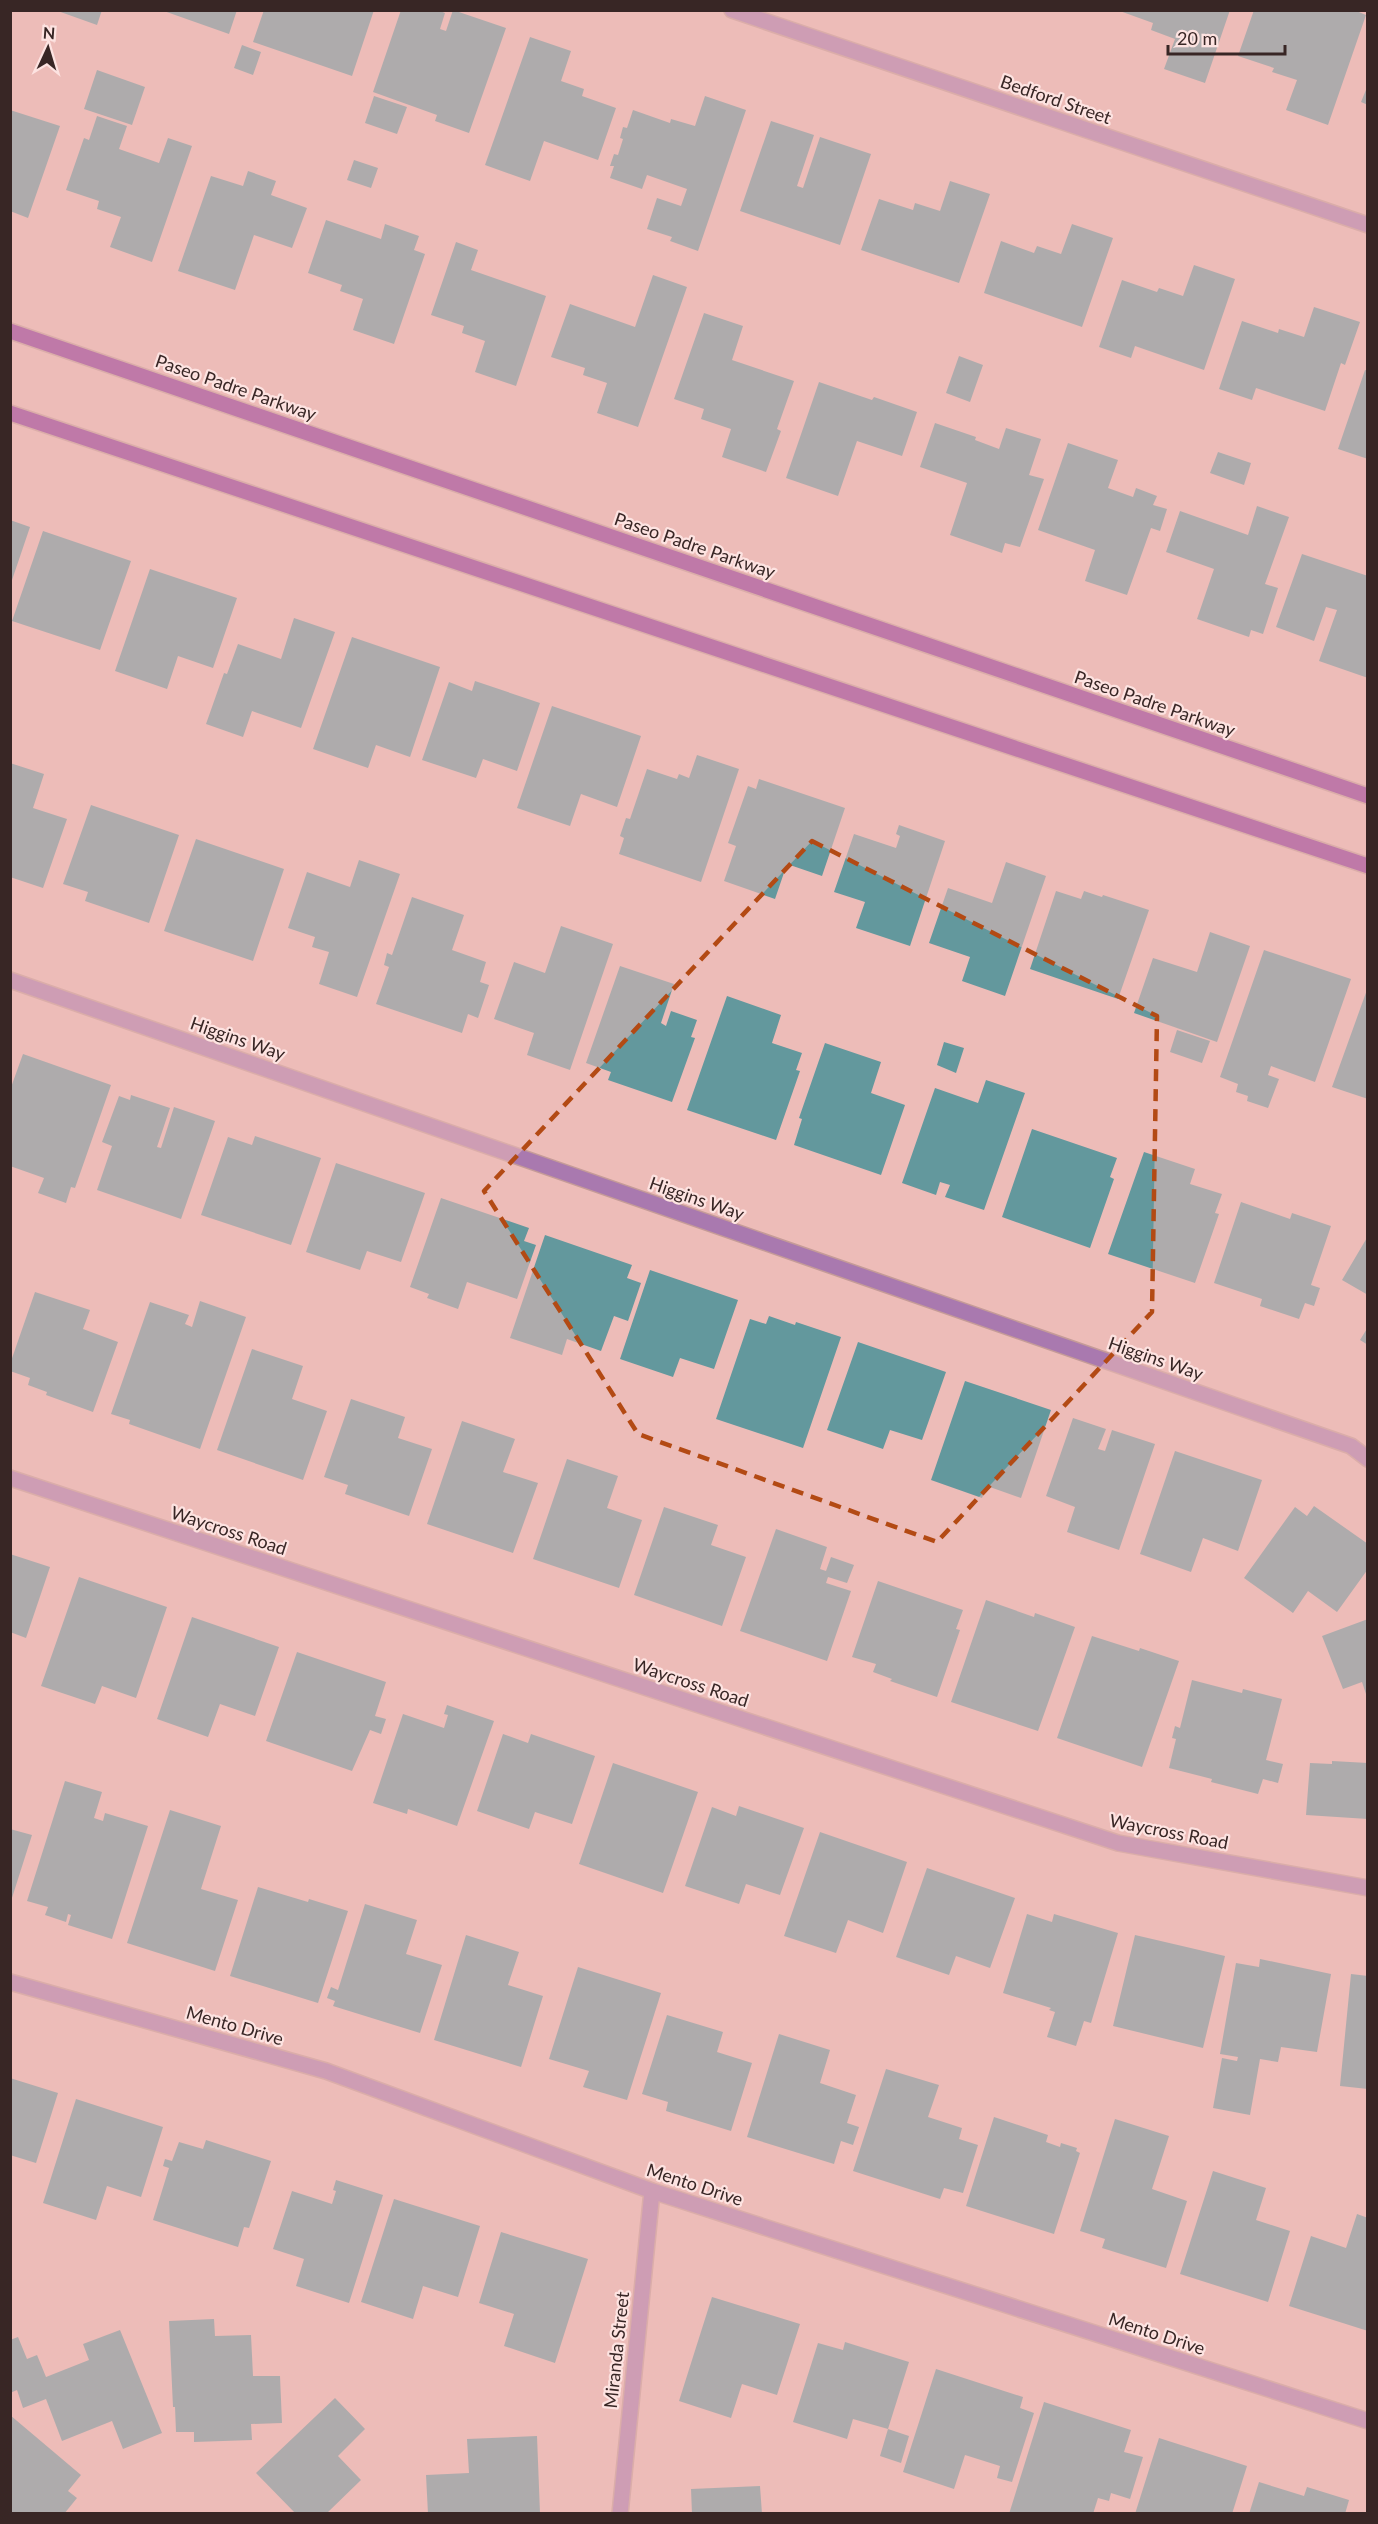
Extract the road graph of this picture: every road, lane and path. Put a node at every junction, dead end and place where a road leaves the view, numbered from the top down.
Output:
1 (732, 10) edge
2 (1368, 225) edge
3 (10, 331) edge
4 (10, 413) edge
5 (1368, 796) edge
6 (1368, 866) edge
7 (10, 980) edge
8 (1368, 1459) edge
9 (10, 1478) edge
10 (1368, 1888) edge
11 (10, 1982) edge
12 (652, 2191) junction
13 (1368, 2421) edge
14 (620, 2514) edge

1 - 2 street, Bedford Street
3 - 5 main road, Paseo Padre Parkway
4 - 6 main road
7 - 8 street, Higgins Way
9 - 10 street, Waycross Road
11 - 12 street, Mento Drive
12 - 13 street, Mento Drive
12 - 14 street, Miranda Street

